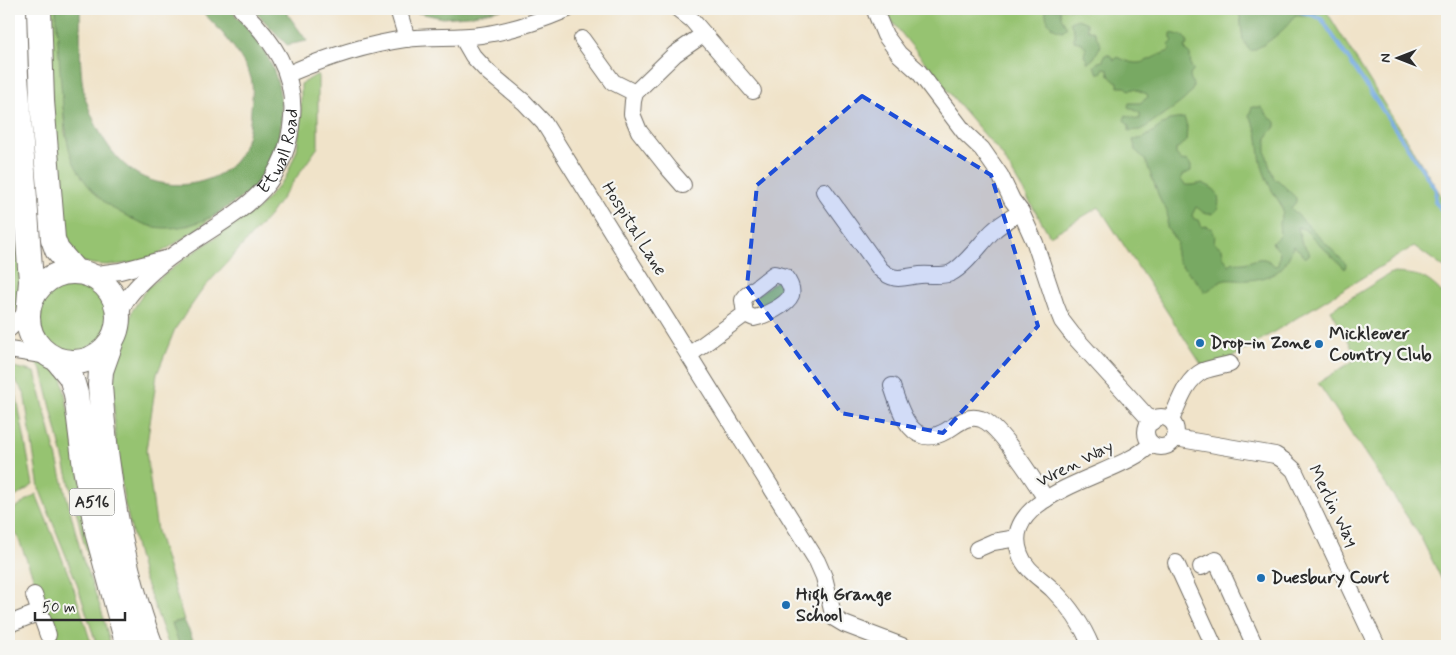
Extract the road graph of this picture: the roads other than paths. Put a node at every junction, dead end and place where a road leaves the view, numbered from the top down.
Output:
1 (14, 9) edge
2 (38, 9) edge
3 (241, 9) edge
4 (398, 9) edge
5 (568, 9) edge
6 (678, 9) edge
7 (875, 11) edge
8 (704, 34) junction
9 (462, 36) junction
10 (407, 39) junction
11 (582, 39) dead end
12 (288, 74) junction
13 (752, 91) dead end
14 (635, 93) junction
15 (683, 185) dead end
16 (824, 191) dead end
17 (1017, 206) junction
18 (167, 259) junction
19 (83, 273) junction
20 (28, 308) junction
21 (745, 314) dead end
22 (118, 320) junction
23 (9, 329) edge
24 (111, 343) junction
25 (9, 350) edge
26 (689, 355) junction
27 (54, 358) junction
28 (1230, 364) dead end
29 (892, 386) dead end
30 (1171, 420) junction
31 (1152, 422) junction
32 (1175, 438) junction
33 (1151, 444) junction
34 (1046, 499) junction
35 (1017, 538) junction
36 (977, 549) dead end
37 (1176, 564) dead end
38 (1202, 567) dead end
39 (34, 595) dead end
40 (40, 612) junction
41 (9, 624) edge
42 (48, 635) dead end
43 (128, 646) edge
44 (151, 646) edge
45 (902, 646) edge
46 (1091, 646) edge
47 (1214, 646) edge
48 (1255, 646) edge
49 (1377, 646) edge

1 - 20 highway
2 - 19 highway
3 - 12 street, Etwall Road
4 - 10 street
5 - 9 street
6 - 8 street
7 - 17 street
8 - 13 street
8 - 14 street
9 - 10 street
9 - 26 street, Hospital Lane
10 - 12 street
11 - 14 street
12 - 18 street, Etwall Road
14 - 15 street
16 - 17 street
17 - 31 street
18 - 19 street, Etwall Road
18 - 22 street, Etwall Road
19 - 20 highway
19 - 22 highway
20 - 23 street
20 - 27 highway
21 - 26 street
22 - 24 highway
24 - 27 highway
24 - 44 highway, A516
25 - 27 street
26 - 45 street, Hospital Lane
27 - 43 highway, A516
28 - 30 street
29 - 34 street
30 - 31 street
30 - 32 street
31 - 33 street
32 - 33 street
32 - 49 street, Merlin Way
33 - 34 street, Wren Way
34 - 35 street, Wren Way
35 - 36 street
35 - 46 street
37 - 47 street
38 - 48 street
39 - 40 street
40 - 41 street
40 - 42 street

